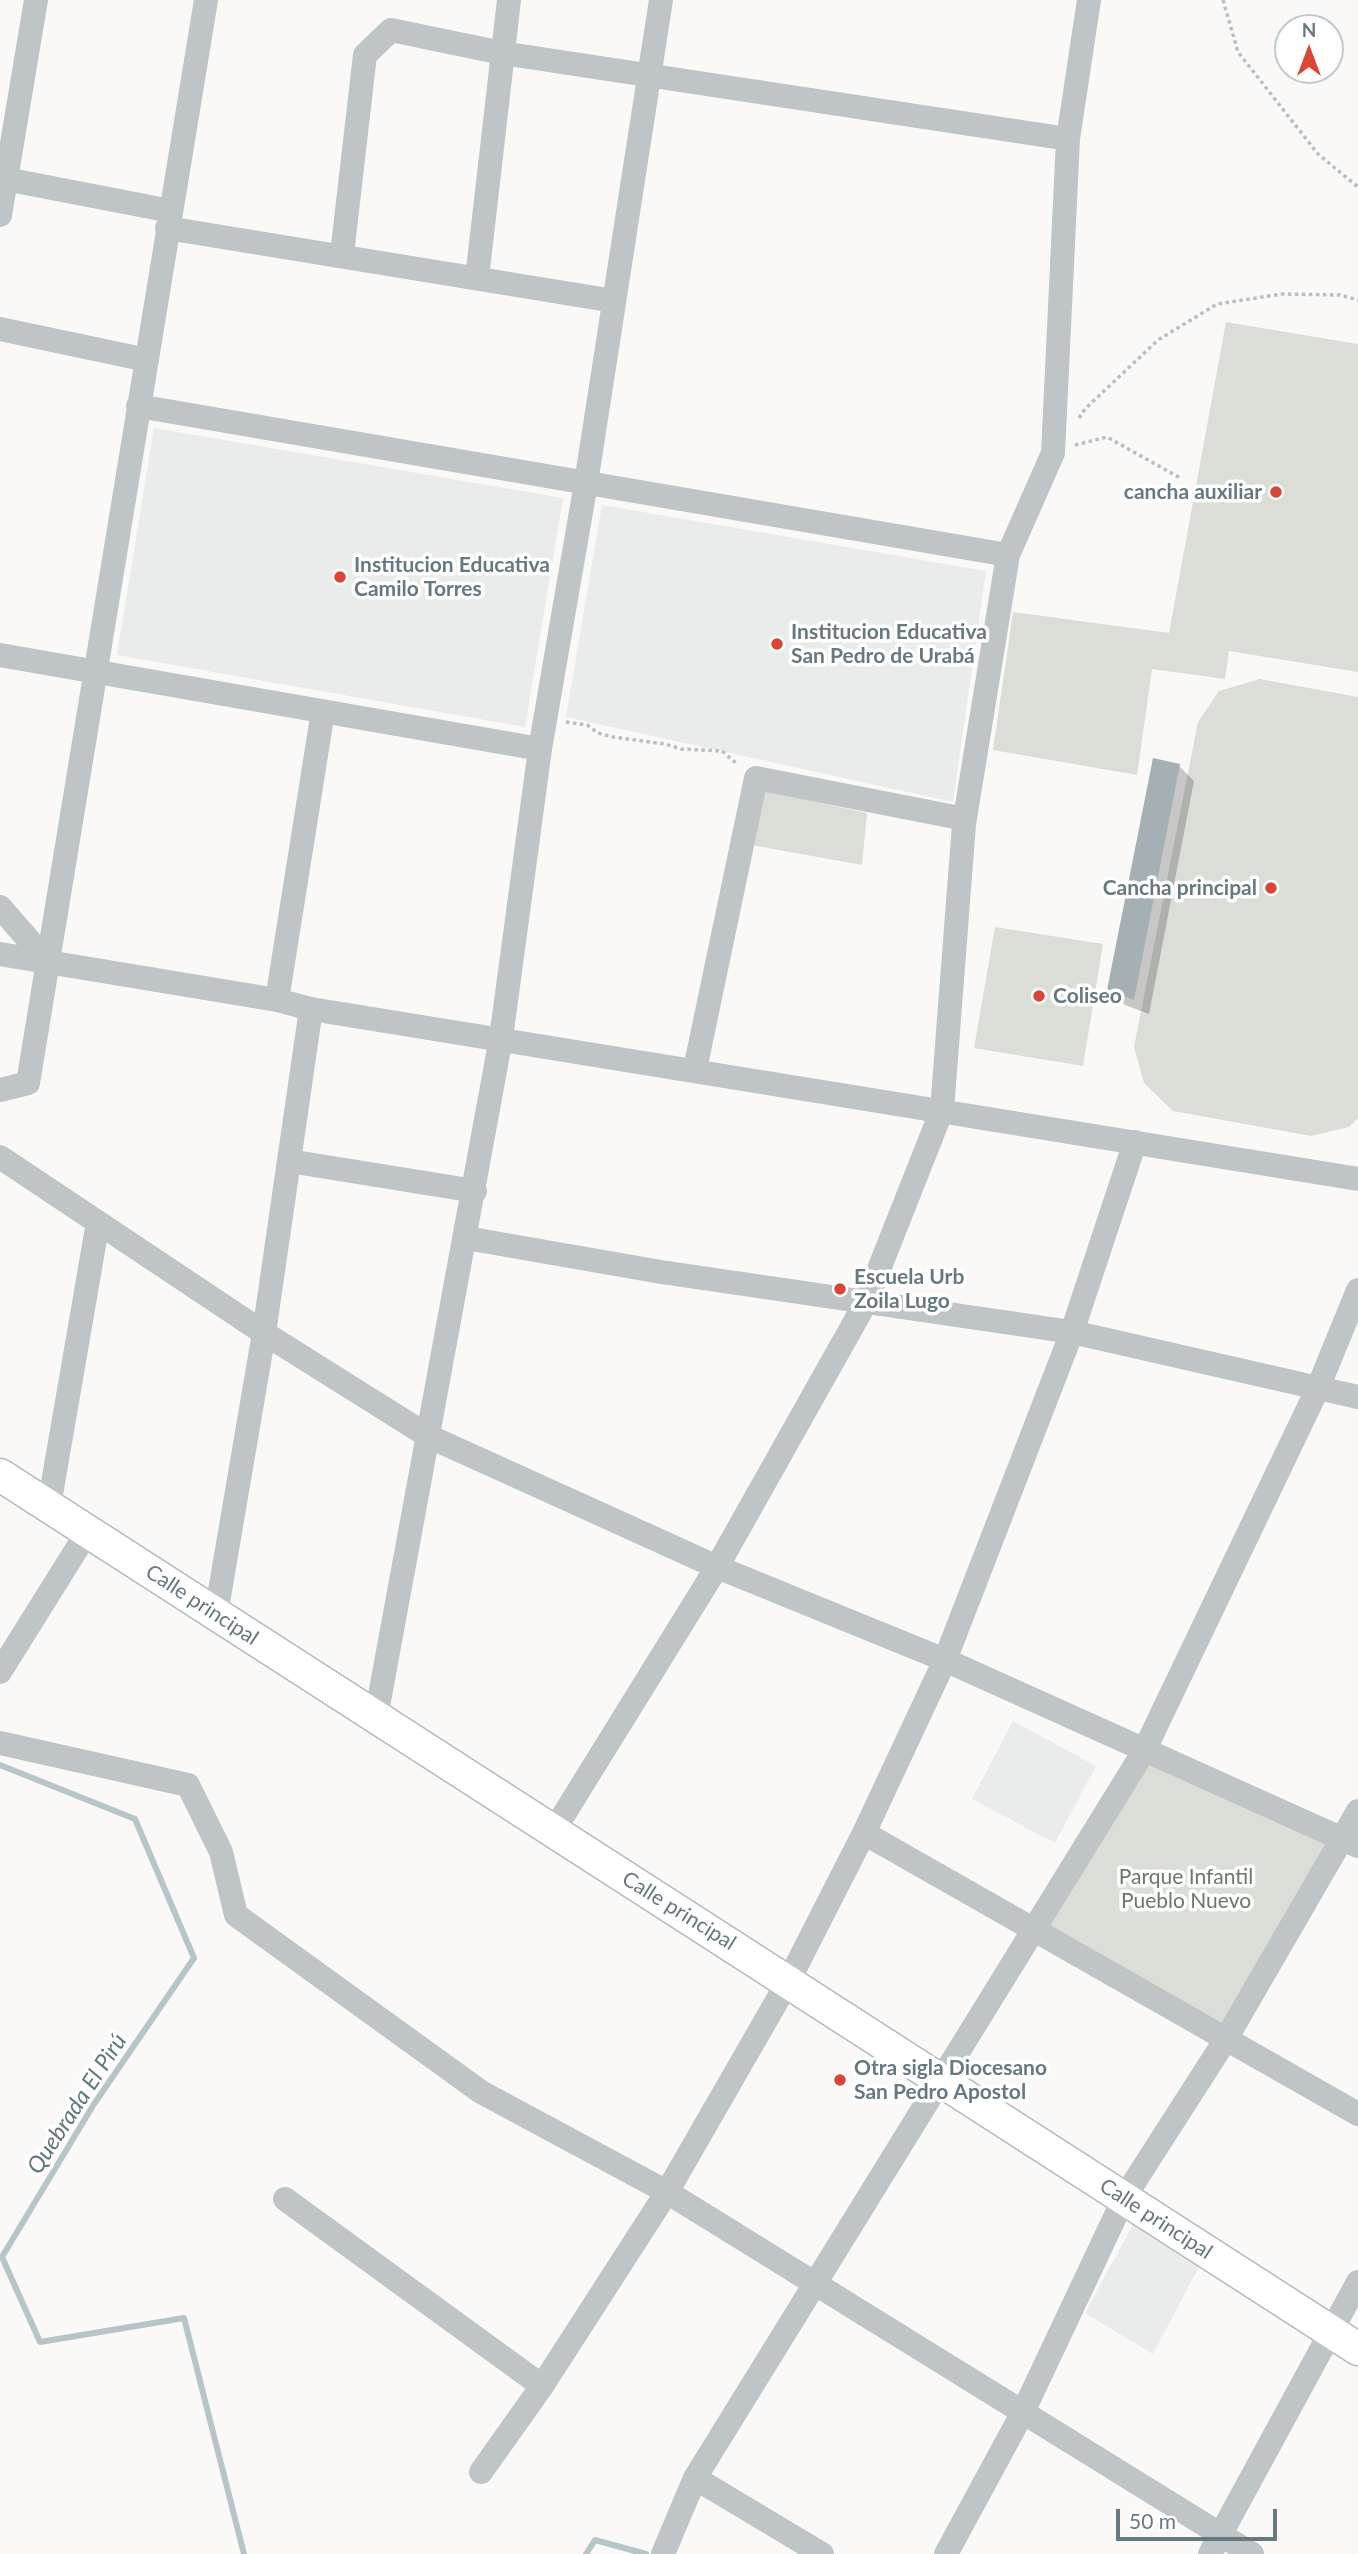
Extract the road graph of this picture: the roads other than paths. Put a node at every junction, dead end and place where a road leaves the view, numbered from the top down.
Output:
1 (36, 0) edge
2 (206, 0) edge
3 (509, 0) edge
4 (661, 0) edge
5 (1088, 0) edge
6 (502, 53) junction
7 (649, 76) junction
8 (1068, 139) junction
9 (3, 178) edge
10 (0, 215) edge
11 (169, 219) junction
12 (342, 254) junction
13 (477, 278) junction
14 (614, 301) junction
15 (0, 329) edge
16 (146, 360) junction
17 (138, 406) junction
18 (586, 483) junction
19 (1008, 555) junction
20 (0, 655) edge
21 (94, 671) junction
22 (323, 711) junction
23 (540, 749) junction
24 (965, 819) junction
25 (0, 907) edge
26 (0, 954) edge
27 (48, 961) junction
28 (277, 1000) junction
29 (311, 1009) junction
30 (501, 1038) junction
31 (695, 1069) junction
32 (0, 1090) edge
33 (942, 1110) junction
34 (1135, 1142) junction
35 (0, 1157) edge
36 (289, 1161) junction
37 (1358, 1179) edge
38 (475, 1191) junction
39 (98, 1222) junction
40 (466, 1238) junction
41 (1358, 1290) edge
42 (866, 1302) junction
43 (1072, 1332) junction
44 (264, 1333) junction
45 (1318, 1388) junction
46 (1358, 1397) edge
47 (428, 1436) junction
48 (0, 1475) edge
49 (49, 1506) junction
50 (88, 1531) junction
51 (717, 1567) junction
52 (216, 1614) junction
53 (945, 1660) junction
54 (0, 1672) edge
55 (376, 1717) junction
56 (0, 1743) edge
57 (1143, 1751) junction
58 (1358, 1811) edge
59 (553, 1832) junction
60 (864, 1833) junction
61 (1350, 1842) edge
62 (1033, 1929) junction
63 (789, 1980) junction
64 (1226, 2039) junction
65 (940, 2078) junction
66 (1358, 2114) edge
67 (667, 2192) junction
68 (1124, 2198) junction
69 (285, 2199) dead end
70 (1358, 2281) edge
71 (814, 2283) junction
72 (1331, 2332) junction
73 (1358, 2350) edge
74 (542, 2386) junction
75 (1023, 2412) junction
76 (481, 2472) dead end
77 (695, 2478) junction
78 (1215, 2544) edge
79 (663, 2554) edge
80 (822, 2554) edge
81 (946, 2554) edge
82 (1252, 2554) edge

1 - 9 street
2 - 11 street
3 - 6 street
4 - 7 street
5 - 8 street
6 - 7 street
6 - 12 street
6 - 13 street
7 - 8 street
7 - 14 street
8 - 19 street
9 - 10 street
9 - 11 street
11 - 12 street
11 - 16 street
12 - 13 street
13 - 14 street
14 - 18 street
15 - 16 street
16 - 17 street
17 - 18 street
17 - 21 street
18 - 19 street
18 - 23 street
19 - 24 street
20 - 21 street
21 - 22 street
21 - 27 street
22 - 23 street
22 - 28 street
23 - 30 street
24 - 31 street
24 - 33 street
25 - 27 street
26 - 27 street
27 - 28 street
27 - 32 street
28 - 29 street
29 - 30 street
29 - 36 street
30 - 31 street
30 - 38 street
31 - 33 street
33 - 34 street
33 - 42 street
34 - 37 street
34 - 43 street
35 - 39 street
36 - 38 street
36 - 44 street
38 - 40 street
39 - 44 street
39 - 49 street
40 - 42 street
40 - 47 street
41 - 45 street
42 - 43 street
42 - 51 street
43 - 45 street
43 - 53 street
44 - 47 street
44 - 52 street
45 - 46 street
45 - 57 street
47 - 51 street
47 - 55 street
48 - 49 main road, Calle principal
49 - 50 main road, Calle principal
50 - 52 main road, Calle principal
50 - 54 street
51 - 53 street
51 - 59 street
52 - 55 main road, Calle principal
53 - 57 street
53 - 60 street
55 - 59 main road, Calle principal
56 - 67 street
57 - 61 street
57 - 62 street
58 - 61 street
59 - 63 main road, Calle principal
60 - 62 street
60 - 63 street
61 - 64 street
62 - 64 street
62 - 65 street
63 - 65 main road, Calle principal
63 - 67 street
64 - 66 street
64 - 68 street
65 - 68 main road, Calle principal
65 - 71 street
67 - 71 street
67 - 74 street
68 - 72 main road, Calle principal
68 - 75 street
69 - 74 street
70 - 72 street
71 - 75 street
71 - 77 street
72 - 73 main road, Calle principal
72 - 78 street
74 - 76 street
75 - 78 street
75 - 81 street
77 - 79 street
77 - 80 street
78 - 82 street

